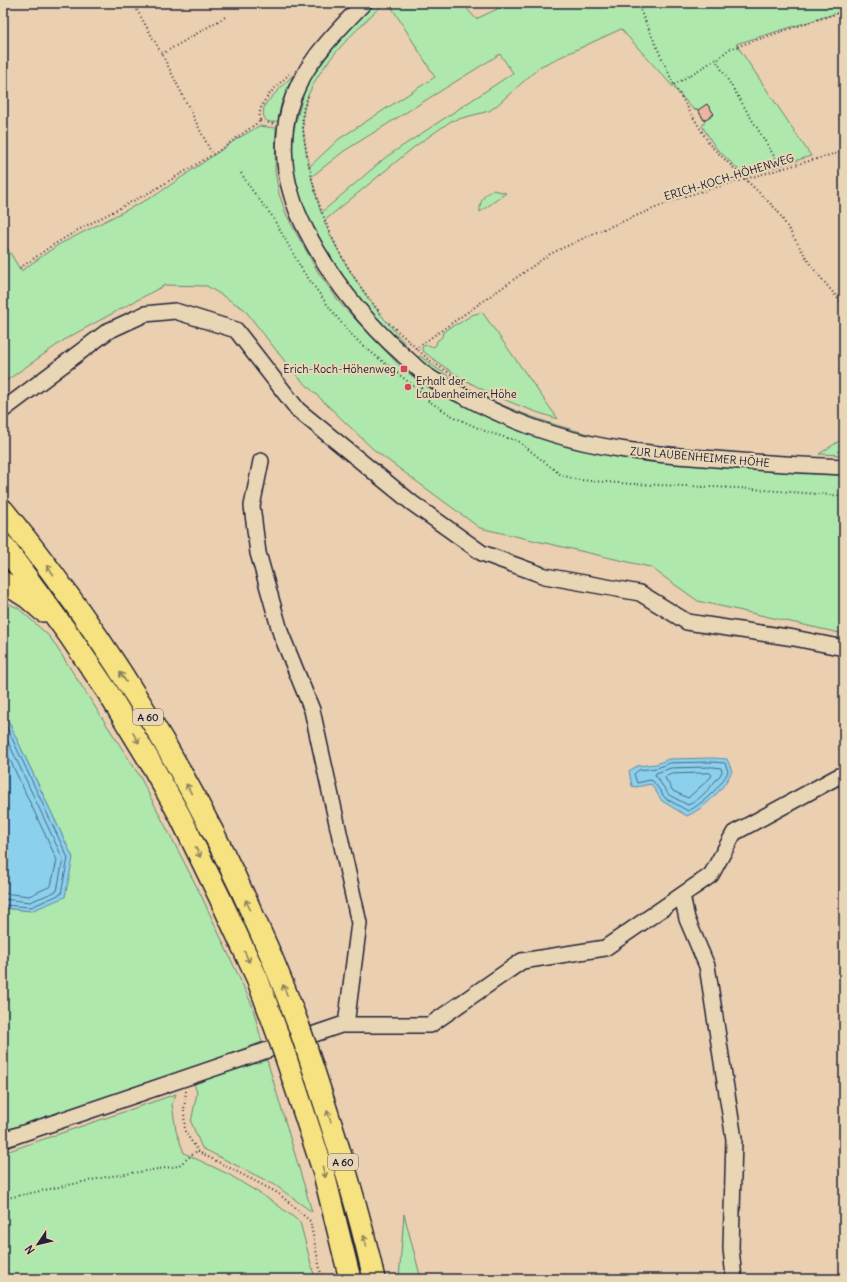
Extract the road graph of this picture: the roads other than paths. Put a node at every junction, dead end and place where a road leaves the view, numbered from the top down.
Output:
1 (364, 3) edge
2 (3, 410) edge
3 (261, 460) dead end
4 (844, 467) edge
5 (3, 510) edge
6 (3, 545) edge
7 (3, 582) edge
8 (69, 635) junction
9 (844, 648) edge
10 (844, 774) edge
11 (682, 895) junction
12 (346, 1025) junction
13 (3, 1140) edge
14 (350, 1279) edge
15 (374, 1279) edge
16 (734, 1279) edge

1 - 4 street, ZUR LAUBENHEIMER HÖHE
2 - 9 street
3 - 12 street
15 -> 5 highway, A 60, bridge
6 - 8 highway, A 60
7 - 8 highway, A 60
8 -> 14 highway, A 60, bridge
10 - 11 street
11 - 12 street
11 - 16 street
12 - 13 street

